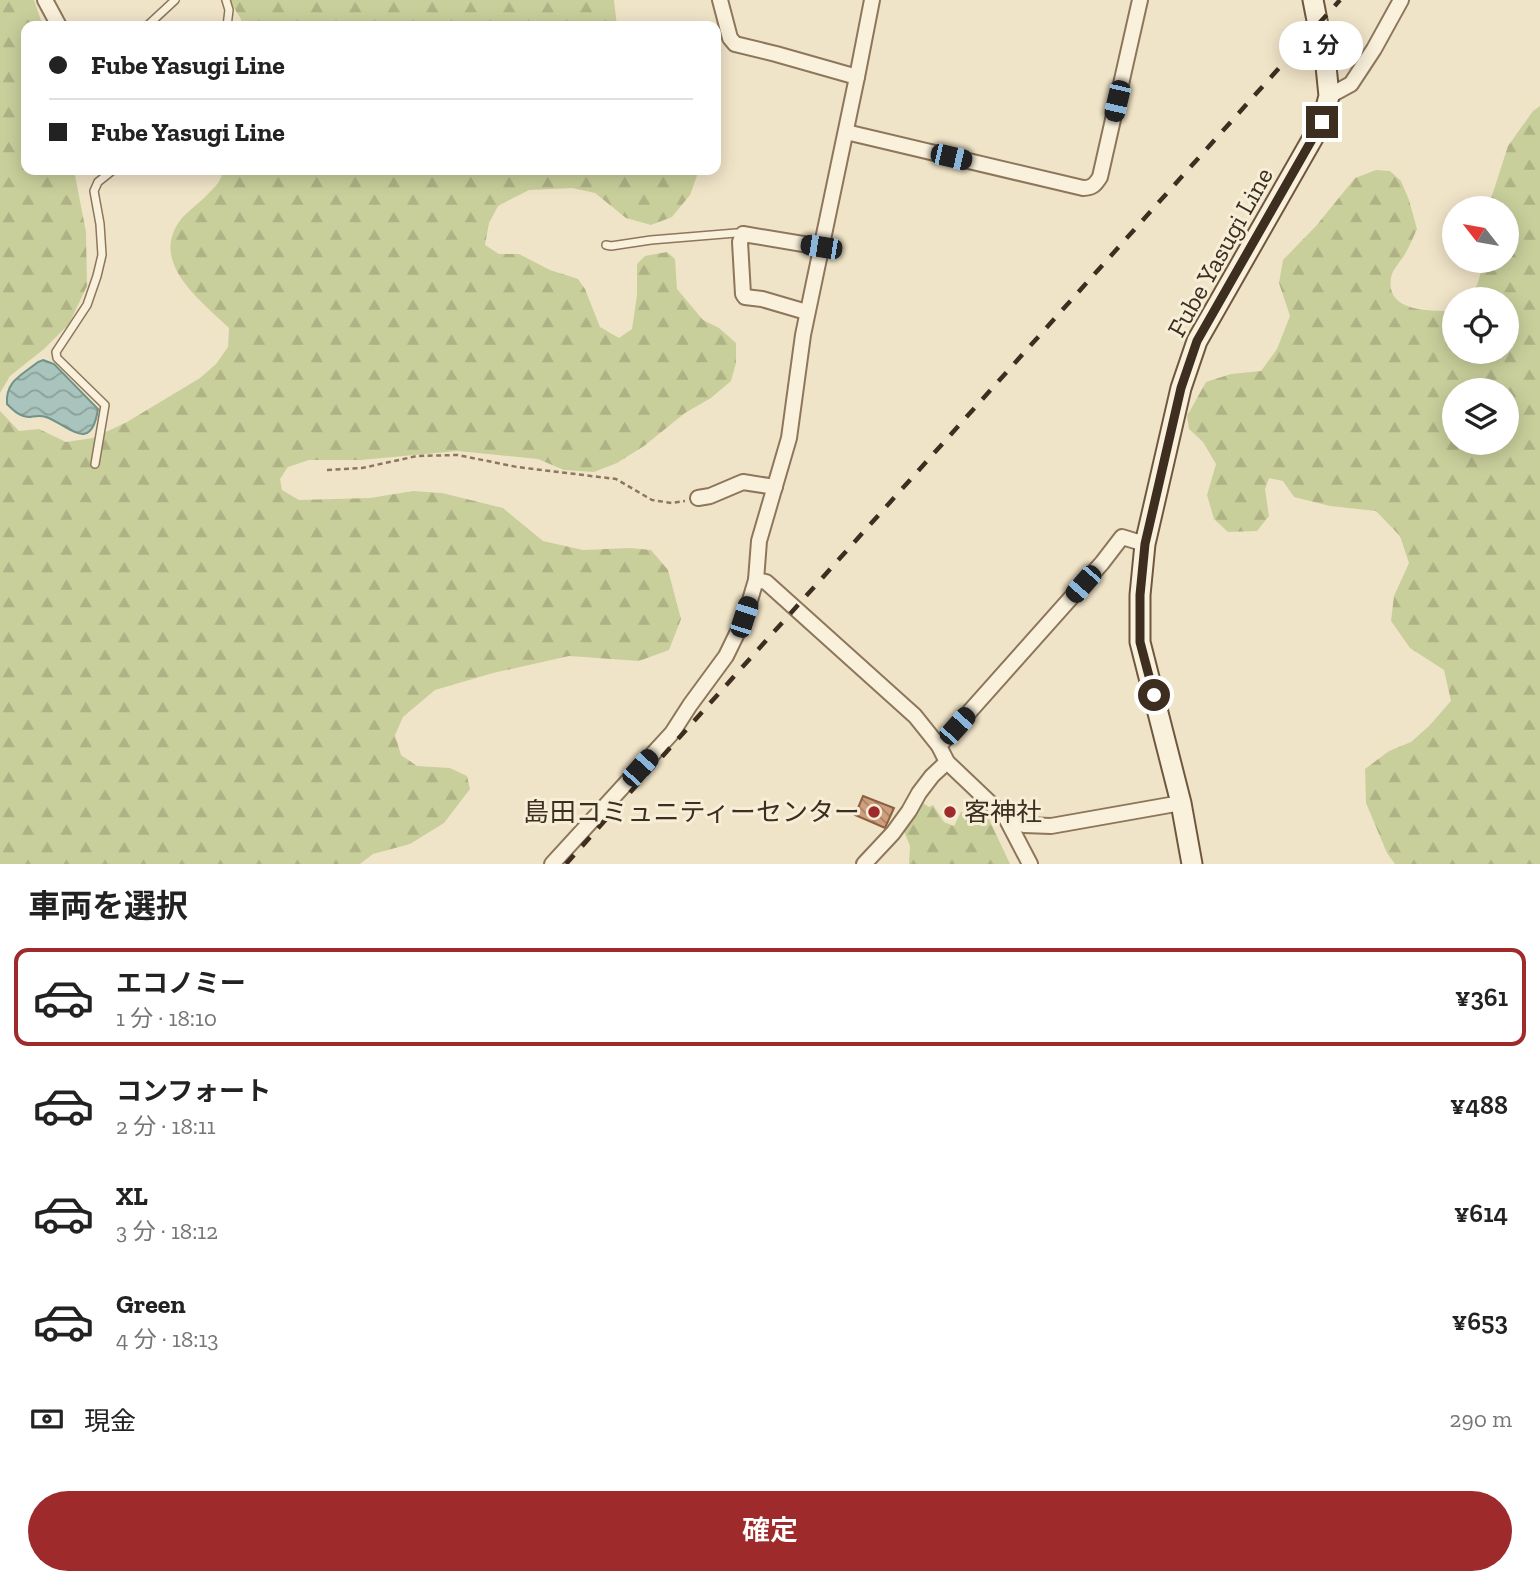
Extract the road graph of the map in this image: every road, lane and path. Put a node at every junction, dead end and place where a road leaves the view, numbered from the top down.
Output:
1 (46, 0) edge
2 (175, 0) edge
3 (226, 0) edge
4 (720, 0) edge
5 (872, 0) edge
6 (1140, 0) edge
7 (1313, 0) edge
8 (1401, 0) edge
9 (56, 21) edge
10 (152, 21) edge
11 (228, 21) edge
12 (857, 77) junction
13 (1329, 96) junction
14 (846, 132) junction
15 (107, 175) edge
16 (739, 234) junction
17 (606, 246) dead end
18 (821, 247) junction
19 (803, 311) dead end
20 (95, 464) dead end
21 (327, 470) dead end
22 (775, 487) junction
23 (698, 498) joint
24 (1145, 544) junction
25 (756, 580) junction
26 (939, 746) junction
27 (947, 762) junction
28 (1181, 803) junction
29 (1006, 818) junction
30 (552, 864) edge
31 (864, 864) edge
32 (1030, 864) edge
33 (1192, 864) edge

1 - 9 street
2 - 10 lane
3 - 11 lane
4 - 12 street
5 - 12 street
6 - 14 street
7 - 13 main road, Fube Yasugi Line
8 - 13 street
12 - 14 street
13 - 24 main road, Fube Yasugi Line
14 - 18 street
15 - 20 lane
16 - 17 lane
16 - 18 street
16 - 19 street
18 - 22 street
21 - 23 path
22 - 23 street
22 - 25 street
24 - 26 street
24 - 28 main road, Fube Yasugi Line
25 - 26 street
25 - 30 street
26 - 27 street
27 - 29 street
27 - 31 street
28 - 29 street
28 - 33 main road, Fube Yasugi Line
29 - 32 street

